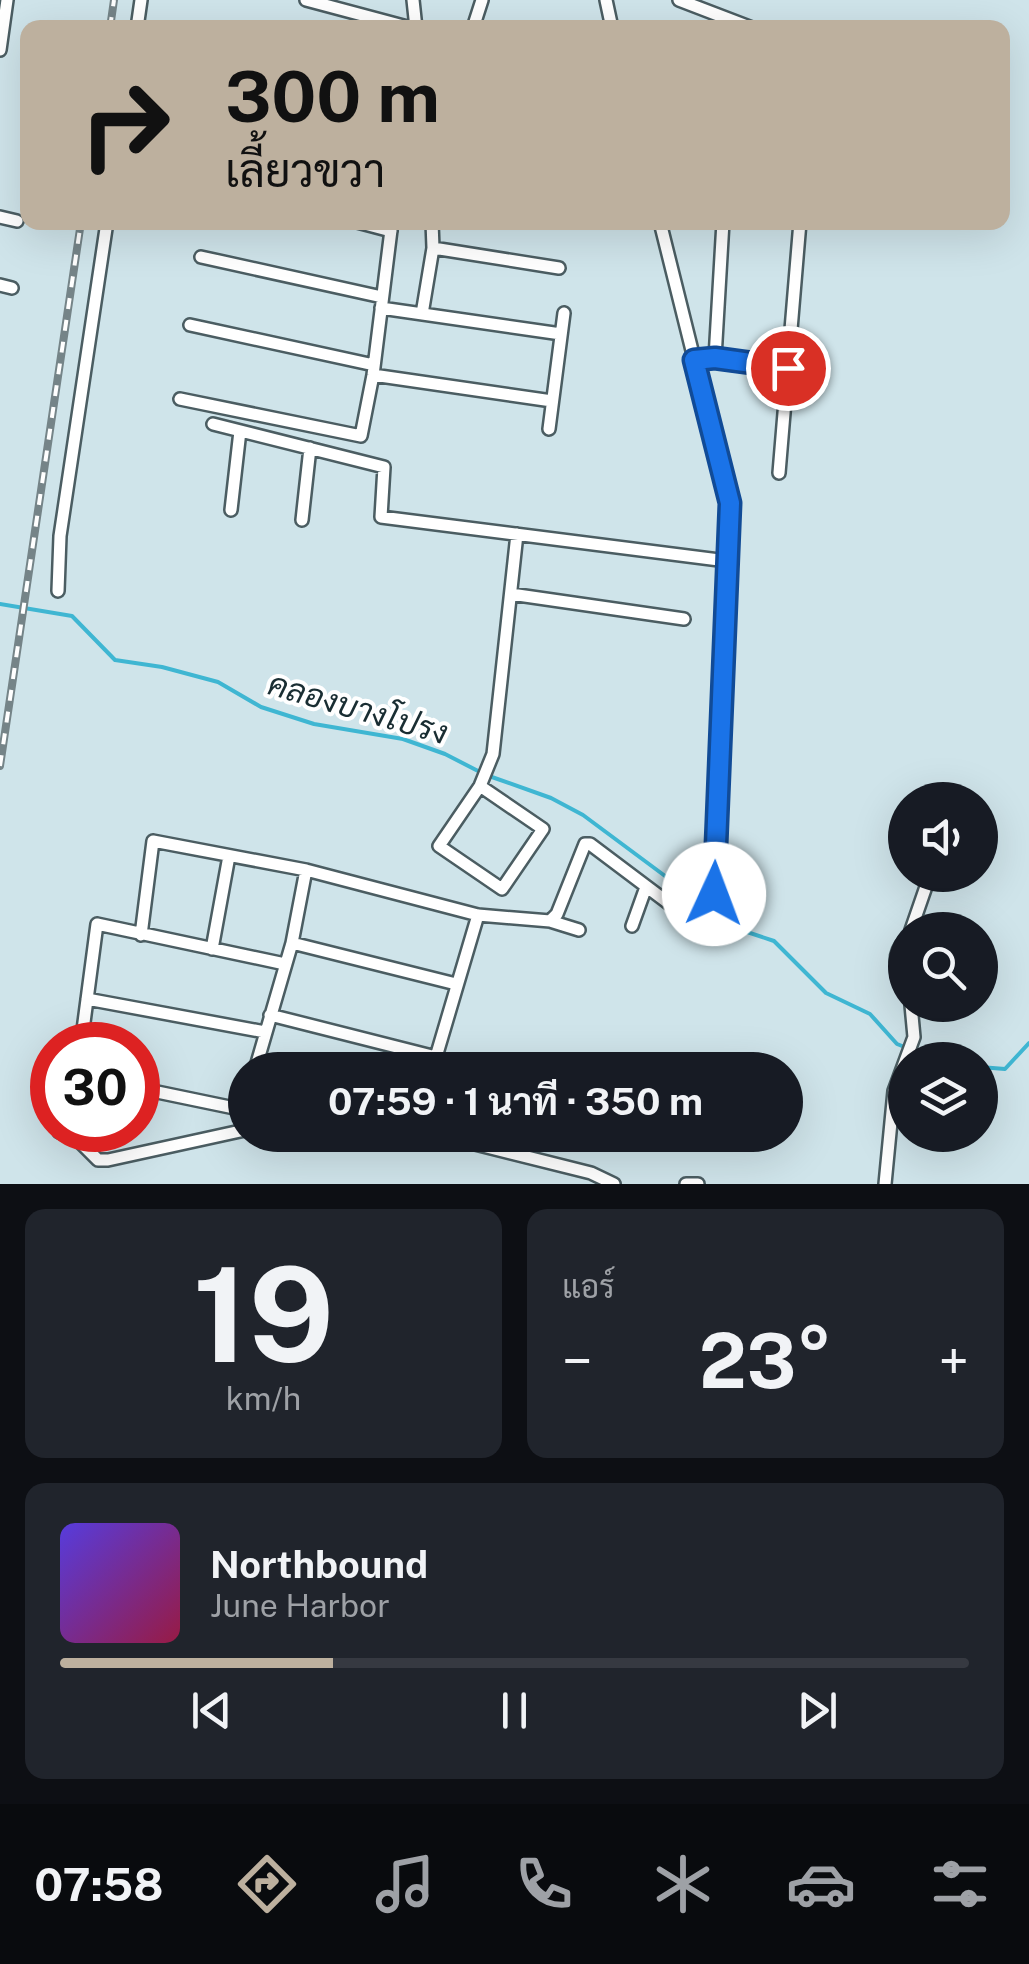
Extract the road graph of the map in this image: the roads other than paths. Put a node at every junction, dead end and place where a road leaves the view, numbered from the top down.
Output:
1 (7, 0) edge
2 (306, 0) edge
3 (678, 0) edge
4 (382, 20) edge
5 (731, 20) edge
6 (0, 50) edge
7 (0, 217) edge
8 (17, 220) dead end
9 (106, 230) edge
10 (391, 230) edge
11 (432, 230) edge
12 (662, 230) edge
13 (723, 230) edge
14 (799, 230) edge
15 (432, 248) junction
16 (201, 257) dead end
17 (559, 268) dead end
18 (382, 303) junction
19 (564, 313) dead end
20 (422, 314) junction
21 (190, 325) dead end
22 (561, 334) junction
23 (715, 358) junction
24 (694, 360) junction
25 (788, 368) junction
26 (373, 370) junction
27 (180, 399) dead end
28 (552, 401) junction
29 (213, 424) dead end
30 (548, 429) dead end
31 (240, 431) junction
32 (310, 448) junction
33 (779, 474) dead end
34 (231, 510) dead end
35 (302, 520) dead end
36 (518, 534) junction
37 (727, 561) junction
38 (58, 591) dead end
39 (511, 594) junction
40 (684, 619) dead end
41 (481, 784) junction
42 (229, 856) junction
43 (306, 870) junction
44 (646, 886) junction
45 (714, 894) dead end
46 (679, 910) dead end
47 (478, 914) junction
48 (550, 921) junction
49 (632, 926) dead end
50 (579, 930) dead end
51 (141, 935) junction
52 (292, 944) junction
53 (212, 949) junction
54 (286, 964) junction
55 (456, 984) junction
56 (87, 999) junction
57 (270, 1016) junction
58 (84, 1022) edge
59 (915, 1022) edge
60 (265, 1032) junction
61 (260, 1052) edge
62 (416, 1052) edge
63 (437, 1052) edge
64 (160, 1093) edge
65 (228, 1107) edge
66 (228, 1134) edge
67 (160, 1149) edge
68 (90, 1152) edge
69 (145, 1152) edge
70 (505, 1152) edge
71 (614, 1184) edge
72 (686, 1184) edge
73 (698, 1184) edge
74 (885, 1184) edge

1 - 6 street
2 - 4 street
3 - 5 street
7 - 8 street
9 - 38 street
10 - 18 street
11 - 15 street
12 - 24 street
13 - 23 street
14 - 25 street
15 - 17 street
15 - 20 street
16 - 18 street
18 - 20 street
18 - 26 street
19 - 22 street
20 - 22 street
21 - 26 street
22 - 28 street
23 - 24 street
23 - 25 street
24 - 37 street
25 - 33 street
26 - 27 street
26 - 28 street
28 - 30 street
29 - 31 street
31 - 32 street
31 - 34 street
32 - 35 street
32 - 36 street
36 - 37 street
36 - 39 street
37 - 45 street
39 - 40 street
39 - 41 street
41 - 41 street
42 - 43 street
42 - 51 street
42 - 53 street
43 - 47 street
43 - 52 street
44 - 46 street
44 - 48 street
44 - 49 street
47 - 48 street
47 - 55 street
48 - 50 street
51 - 53 street
51 - 56 street
52 - 54 street
52 - 55 street
53 - 54 street
54 - 57 street
55 - 63 street
56 - 58 street
56 - 60 street
57 - 60 street
57 - 62 street
59 - 74 street
60 - 61 street
64 - 65 street
66 - 67 street
68 - 69 street
70 - 71 street
72 - 73 street

